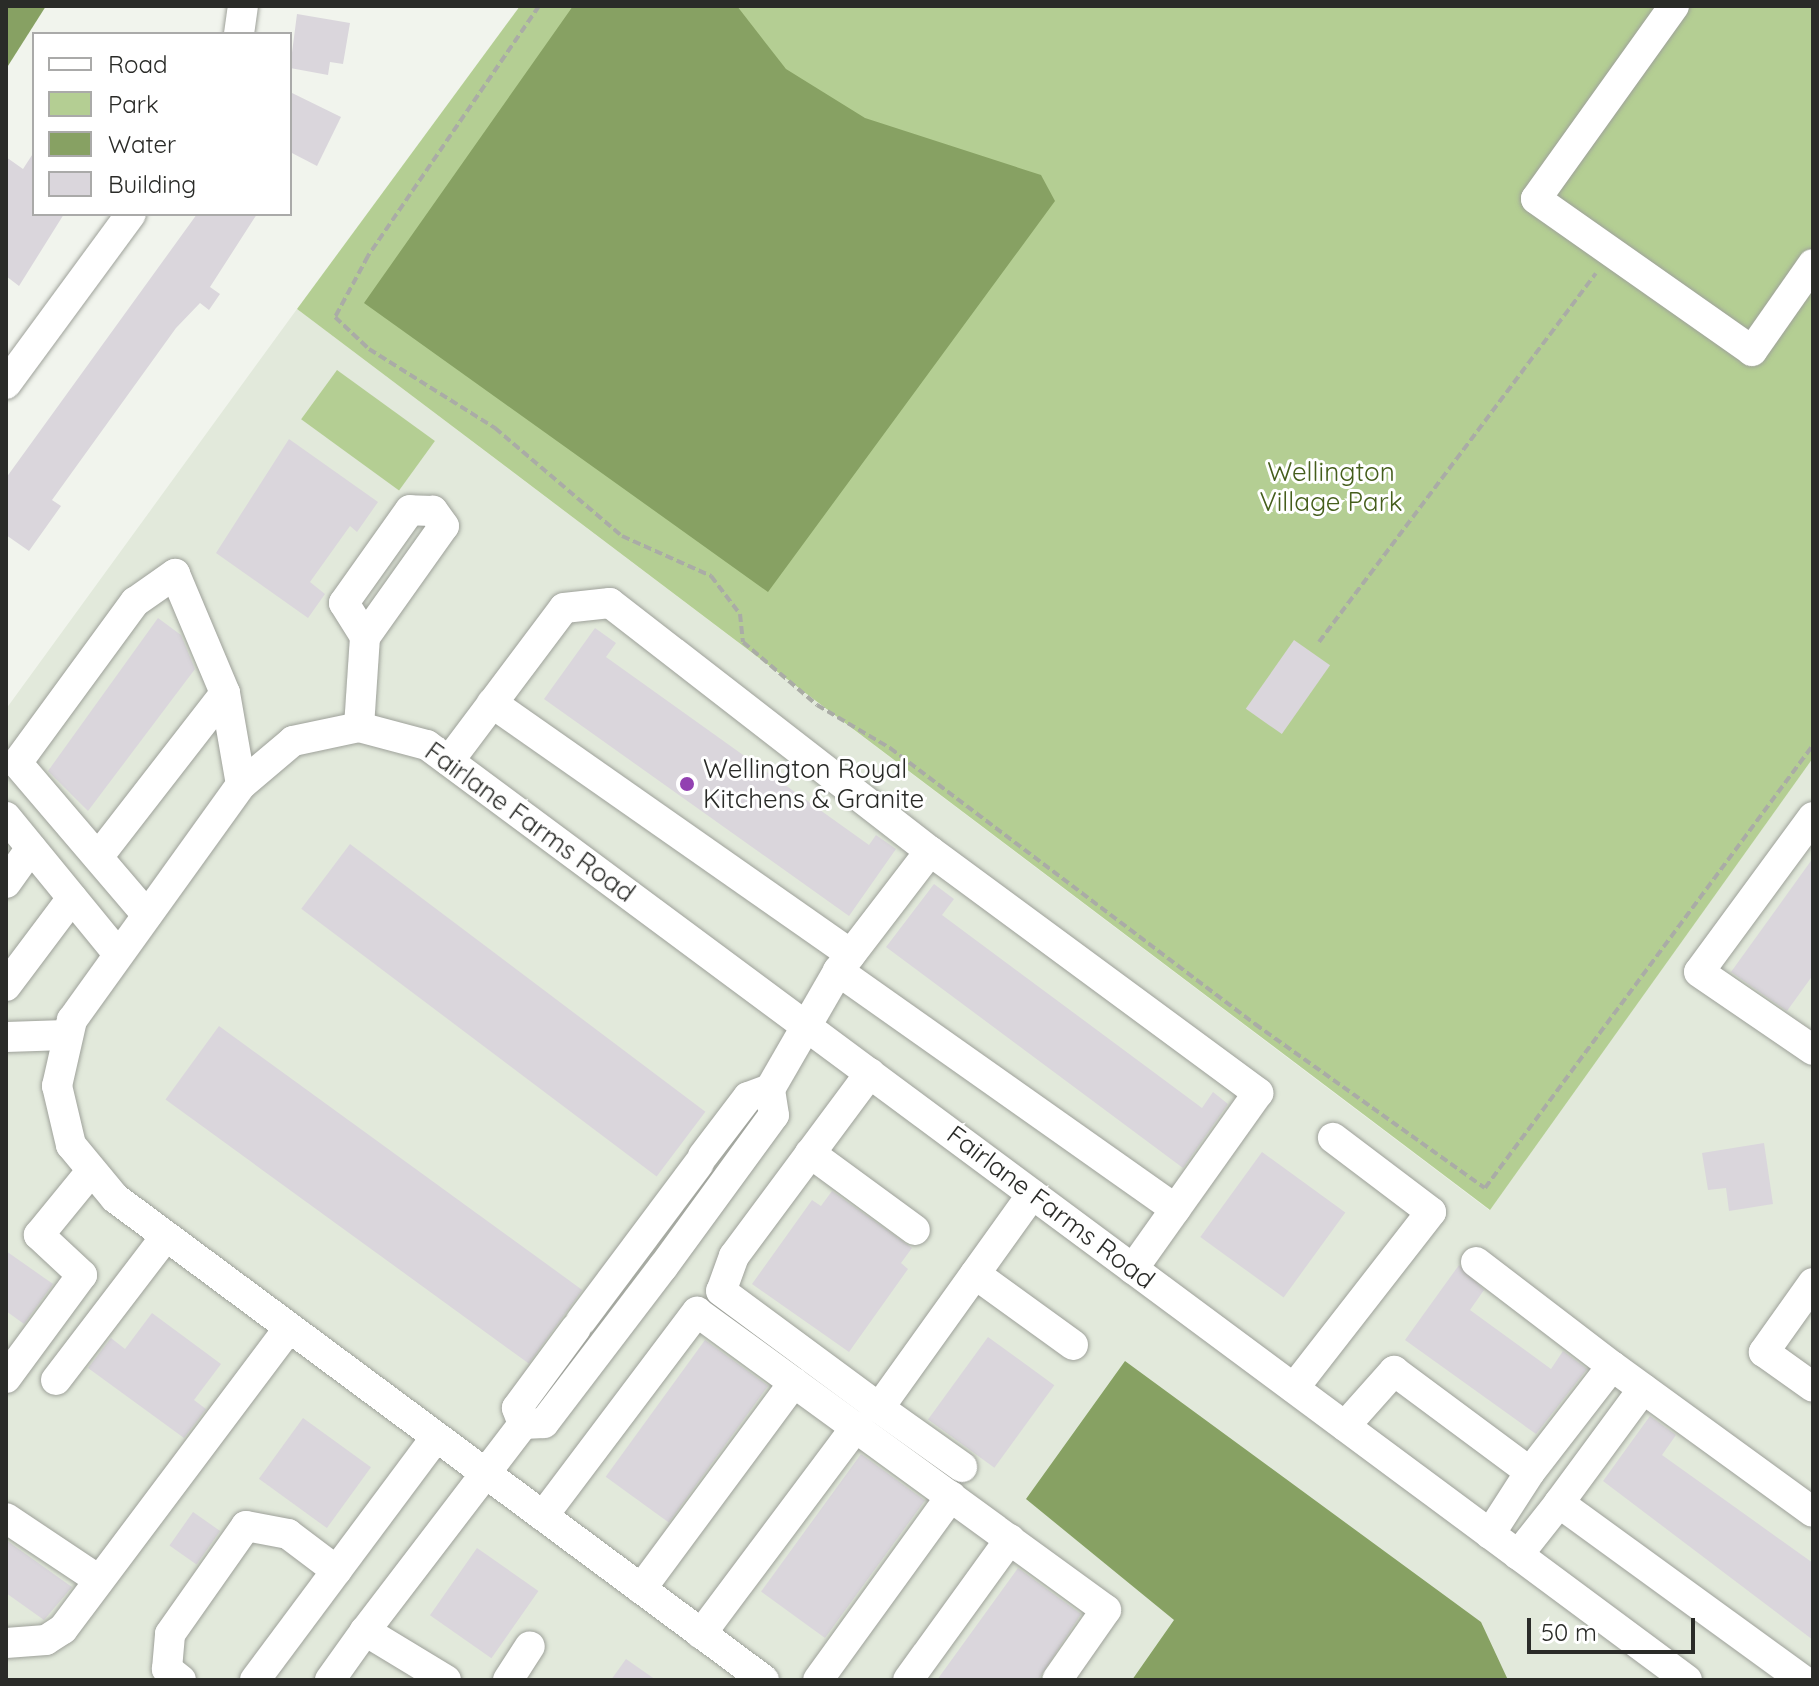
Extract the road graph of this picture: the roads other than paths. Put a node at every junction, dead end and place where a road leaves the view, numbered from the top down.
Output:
1 (243, 6) edge
2 (1674, 6) edge
3 (239, 32) edge
4 (130, 216) edge
5 (1813, 264) edge
6 (6, 384) edge
7 (365, 637) dead end
8 (225, 693) junction
9 (492, 703) junction
10 (359, 727) junction
11 (449, 761) junction
12 (241, 785) junction
13 (6, 817) edge
14 (1813, 817) edge
15 (31, 848) junction
16 (930, 851) junction
17 (98, 857) junction
18 (6, 883) edge
19 (72, 898) junction
20 (147, 915) junction
21 (118, 954) junction
22 (845, 962) junction
23 (6, 986) edge
24 (811, 1029) junction
25 (66, 1035) junction
26 (6, 1037) edge
27 (1813, 1050) edge
28 (870, 1073) junction
29 (770, 1089) junction
30 (1333, 1138) dead end
31 (810, 1153) junction
32 (89, 1174) junction
33 (1032, 1194) junction
34 (1176, 1209) junction
35 (915, 1230) dead end
36 (166, 1236) junction
37 (1476, 1262) dead end
38 (1133, 1269) junction
39 (975, 1274) junction
40 (1813, 1283) edge
41 (289, 1328) junction
42 (16, 1343) edge
43 (1073, 1345) dead end
44 (1612, 1366) junction
45 (6, 1378) edge
46 (56, 1380) dead end
47 (794, 1382) junction
48 (1813, 1387) edge
49 (1294, 1388) junction
50 (1643, 1389) junction
51 (867, 1418) junction
52 (523, 1424) junction
53 (1345, 1426) junction
54 (436, 1437) junction
55 (962, 1467) dead end
56 (1530, 1472) junction
57 (485, 1474) junction
58 (951, 1496) junction
59 (1559, 1503) junction
60 (1813, 1512) edge
61 (543, 1516) junction
62 (6, 1518) edge
63 (1490, 1534) junction
64 (1010, 1539) junction
65 (1518, 1555) junction
66 (337, 1571) junction
67 (99, 1580) junction
68 (641, 1589) junction
69 (365, 1631) junction
70 (701, 1634) junction
71 (6, 1643) edge
72 (530, 1646) dead end
73 (426, 1675) edge
74 (181, 1680) edge
75 (255, 1680) edge
76 (330, 1680) edge
77 (508, 1680) edge
78 (764, 1680) edge
79 (818, 1680) edge
80 (908, 1680) edge
81 (1057, 1680) edge
82 (1687, 1680) edge
83 (1803, 1680) edge

1 - 3 street
2 - 5 street
4 - 6 street
7 - 10 street
8 - 12 street
8 - 17 street
8 - 17 street
9 - 11 street
9 - 16 street
9 - 22 street
10 - 11 street, Fairlane Farms Road
10 - 12 street, Fairlane Farms Road
11 - 24 street, Fairlane Farms Road
12 - 20 street, Fairlane Farms Road
13 - 15 street
14 - 27 street
15 - 18 street
15 - 19 street
16 - 22 street
16 - 34 street
17 - 20 street
19 - 21 street
19 - 23 street
20 - 21 street, Fairlane Farms Road
21 - 25 street, Fairlane Farms Road
22 - 24 street
22 - 34 street
24 - 28 street, Fairlane Farms Road
24 - 29 street
25 - 26 street
25 - 32 street, Fairlane Farms Road
28 - 31 street
28 - 33 street, Fairlane Farms Road
29 - 52 street
29 - 52 street
30 - 49 street
31 - 35 street
31 - 51 street
32 - 36 street, Fairlane Farms Road
32 - 42 street
33 - 38 street, Fairlane Farms Road
33 - 39 street
34 - 38 street
36 - 41 street, Fairlane Farms Road
36 - 46 street
37 - 44 street
38 - 49 street, Fairlane Farms Road
39 - 43 street
39 - 51 street
40 - 48 street
41 - 54 street, Fairlane Farms Road
41 - 67 street
42 - 45 street
44 - 50 street
44 - 56 street
47 - 51 street
47 - 61 street
47 - 68 street
49 - 53 street, Fairlane Farms Road
50 - 59 street
50 - 60 street
51 - 55 street
51 - 58 street
51 - 70 street
52 - 57 street
53 - 56 street
53 - 63 street, Fairlane Farms Road
54 - 57 street, Fairlane Farms Road
54 - 66 street
56 - 63 street
57 - 61 street, Fairlane Farms Road
57 - 69 street
58 - 64 street
58 - 79 street
59 - 65 street
59 - 83 street
61 - 68 street, Fairlane Farms Road
62 - 67 street
63 - 65 street, Fairlane Farms Road
64 - 80 street
64 - 81 street
65 - 82 street, Fairlane Farms Road
66 - 74 street
66 - 75 street
67 - 71 street
68 - 70 street, Fairlane Farms Road
69 - 73 street
69 - 76 street
70 - 78 street, Fairlane Farms Road
72 - 77 street

